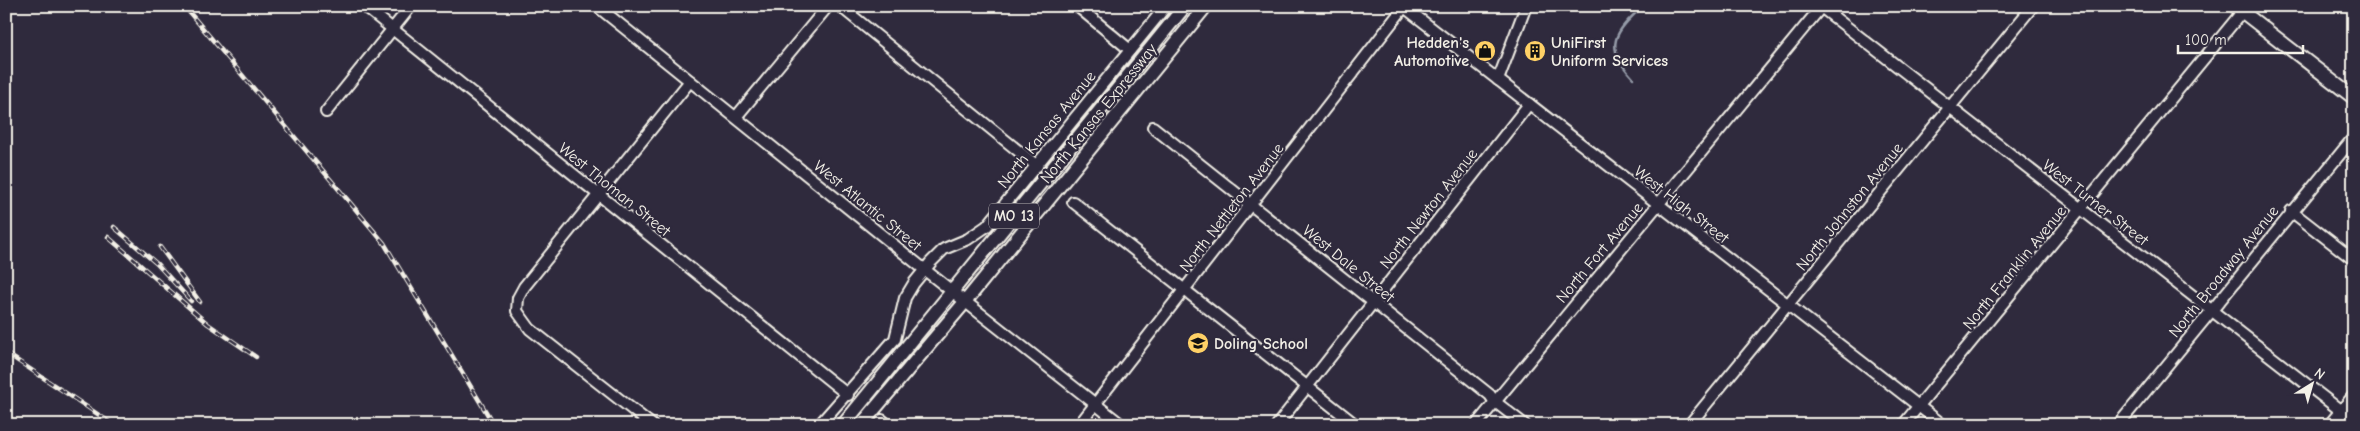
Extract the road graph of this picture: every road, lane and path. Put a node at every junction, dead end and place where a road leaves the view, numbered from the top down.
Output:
1 (364, 6) edge
2 (411, 6) edge
3 (597, 6) edge
4 (828, 6) edge
5 (840, 6) edge
6 (1076, 6) edge
7 (1166, 6) edge
8 (1185, 6) edge
9 (1206, 6) edge
10 (1526, 6) edge
11 (2033, 6) edge
12 (1404, 7) edge
13 (1821, 7) edge
14 (2239, 9) edge
15 (392, 30) junction
16 (1130, 50) junction
17 (1498, 80) junction
18 (690, 81) junction
19 (2354, 98) edge
20 (1529, 104) junction
21 (1949, 107) junction
22 (326, 112) dead end
23 (736, 117) junction
24 (1153, 127) dead end
25 (2354, 137) edge
26 (1036, 166) junction
27 (598, 195) junction
28 (1073, 202) dead end
29 (1658, 204) junction
30 (1252, 205) junction
31 (2081, 209) junction
32 (2291, 211) junction
33 (2354, 260) edge
34 (924, 270) junction
35 (1186, 290) junction
36 (952, 292) junction
37 (965, 302) junction
38 (1374, 302) junction
39 (1788, 304) junction
40 (2210, 310) junction
41 (1307, 386) junction
42 (848, 395) junction
43 (2354, 395) edge
44 (1494, 401) junction
45 (1095, 404) junction
46 (1919, 406) junction
47 (2341, 411) junction
48 (2354, 421) edge
49 (652, 425) edge
50 (819, 425) edge
51 (843, 425) edge
52 (861, 425) edge
53 (1079, 425) edge
54 (1122, 425) edge
55 (1277, 425) edge
56 (1356, 425) edge
57 (1476, 425) edge
58 (1525, 425) edge
59 (1688, 425) edge
60 (1903, 425) edge
61 (1944, 425) edge
62 (2118, 425) edge
63 (2329, 425) edge

1 - 15 street, West Thoman Street
2 - 15 street
3 - 18 street, West Atlantic Street
4 - 23 street
5 - 26 street
6 - 16 street
7 - 16 street, North Kansas Avenue
8 - 36 main road, North Kansas Expressway / MO 13
9 - 37 main road, North Kansas Expressway / MO 13
10 - 17 street
11 - 21 street, North Johnston Avenue
12 - 17 street, West High Street
12 - 30 street, North Nettleton Avenue
13 - 21 street, West Turner Street
13 - 29 street, North Fort Avenue
14 - 19 main road
14 - 31 street, North Franklin Avenue
15 - 22 street
15 - 27 street, West Thoman Street
16 - 26 street, North Kansas Avenue
17 - 20 street, West High Street
18 - 23 street, West Atlantic Street
18 - 27 street
20 - 29 street, West High Street
20 - 38 street, North Newton Avenue
21 - 31 street, West Turner Street
21 - 39 street, North Johnston Avenue
23 - 34 street, West Atlantic Street
24 - 30 street, West Dale Street
25 - 32 street, North Broadway Avenue
26 - 34 street, North Kansas Avenue
27 - 42 street, West Thoman Street
27 - 49 street
28 - 35 street
29 - 39 street, West High Street
29 - 44 street, North Fort Avenue
30 - 35 street, North Nettleton Avenue
30 - 38 street, West Dale Street
31 - 40 street, West Turner Street
31 - 46 street, North Franklin Avenue
32 - 33 street
32 - 40 street, North Broadway Avenue
34 - 36 street, West Atlantic Street
34 - 42 street, North Kansas Avenue
35 - 41 street
35 - 45 street, North Nettleton Avenue
36 - 37 street, West Atlantic Street
36 - 51 main road, North Kansas Expressway / MO 13
37 - 45 street, West Atlantic Street
37 - 52 main road, North Kansas Expressway / MO 13
38 - 41 street, North Newton Avenue
38 - 44 street, West Dale Street
39 - 46 street, West High Street
39 - 59 street, North Johnston Avenue
40 - 47 street, West Turner Street
40 - 62 street, North Broadway Avenue
41 - 55 street, North Newton Avenue
41 - 56 street
42 - 50 street, North Kansas Avenue
43 - 47 street
44 - 57 street, North Fort Avenue
44 - 58 street, West Dale Street
45 - 53 street, North Nettleton Avenue
45 - 54 street, West Atlantic Street
46 - 60 street, North Franklin Avenue
46 - 61 street, West High Street
47 - 48 street, West Turner Street
47 - 63 street

